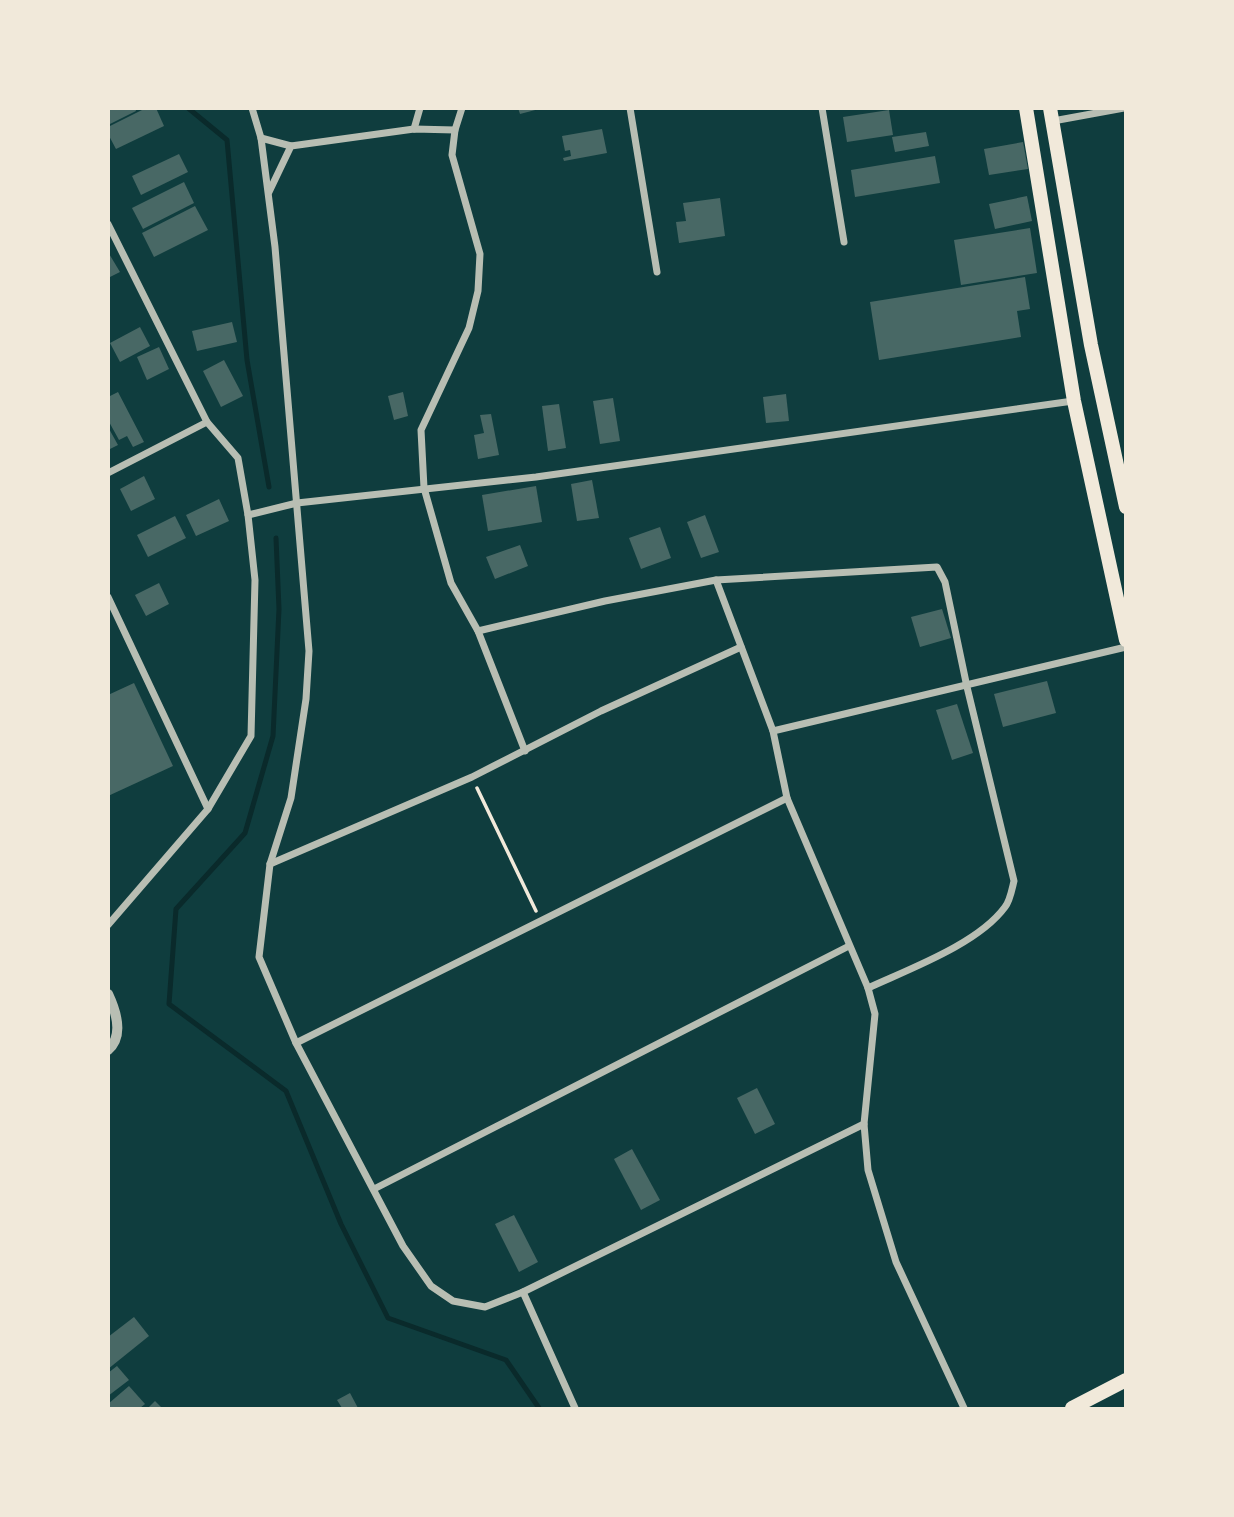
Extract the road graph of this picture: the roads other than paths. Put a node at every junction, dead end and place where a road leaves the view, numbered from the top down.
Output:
1 (252, 108) edge
2 (420, 108) edge
3 (462, 108) edge
4 (630, 108) edge
5 (822, 108) edge
6 (1026, 108) edge
7 (1124, 108) edge
8 (1051, 115) edge
9 (414, 129) junction
10 (455, 130) junction
11 (261, 138) junction
12 (291, 146) junction
13 (268, 194) junction
14 (108, 224) edge
15 (844, 242) dead end
16 (656, 272) dead end
17 (1074, 401) junction
18 (208, 422) junction
19 (108, 473) edge
20 (424, 488) junction
21 (296, 503) junction
22 (1125, 507) edge
23 (248, 514) junction
24 (716, 580) junction
25 (108, 597) edge
26 (478, 631) junction
27 (1125, 639) edge
28 (741, 647) junction
29 (1125, 647) edge
30 (967, 687) junction
31 (773, 732) junction
32 (525, 751) junction
33 (787, 798) junction
34 (208, 809) junction
35 (270, 864) junction
36 (108, 925) edge
37 (849, 946) junction
38 (868, 988) junction
39 (108, 995) edge
40 (296, 1043) junction
41 (111, 1047) edge
42 (864, 1124) junction
43 (374, 1189) junction
44 (523, 1292) junction
45 (1125, 1380) edge
46 (575, 1409) edge
47 (964, 1409) edge
48 (1072, 1409) edge

1 - 11 street
2 - 9 street
3 - 10 street
4 - 16 street
5 - 15 street
6 - 17 main road
7 - 8 street
8 - 22 main road
9 - 10 street
9 - 12 street
10 - 20 street
11 - 12 street
11 - 13 street
12 - 13 street
13 - 21 street
14 - 18 street
17 - 20 street
17 - 27 main road
18 - 19 street
18 - 23 street
20 - 21 street
20 - 26 street
21 - 23 street
21 - 35 street
23 - 34 street
24 - 26 street
24 - 28 street
24 - 30 street
25 - 34 street
26 - 32 street
28 - 31 street
28 - 32 street
29 - 30 street
30 - 31 street
30 - 38 street
31 - 33 street
32 - 35 street
33 - 37 street
33 - 40 street
34 - 36 street
35 - 40 street
37 - 38 street
37 - 43 street
38 - 42 street
39 - 41 street
40 - 43 street
42 - 44 street
42 - 47 street
43 - 44 street
44 - 46 street
45 - 48 main road

